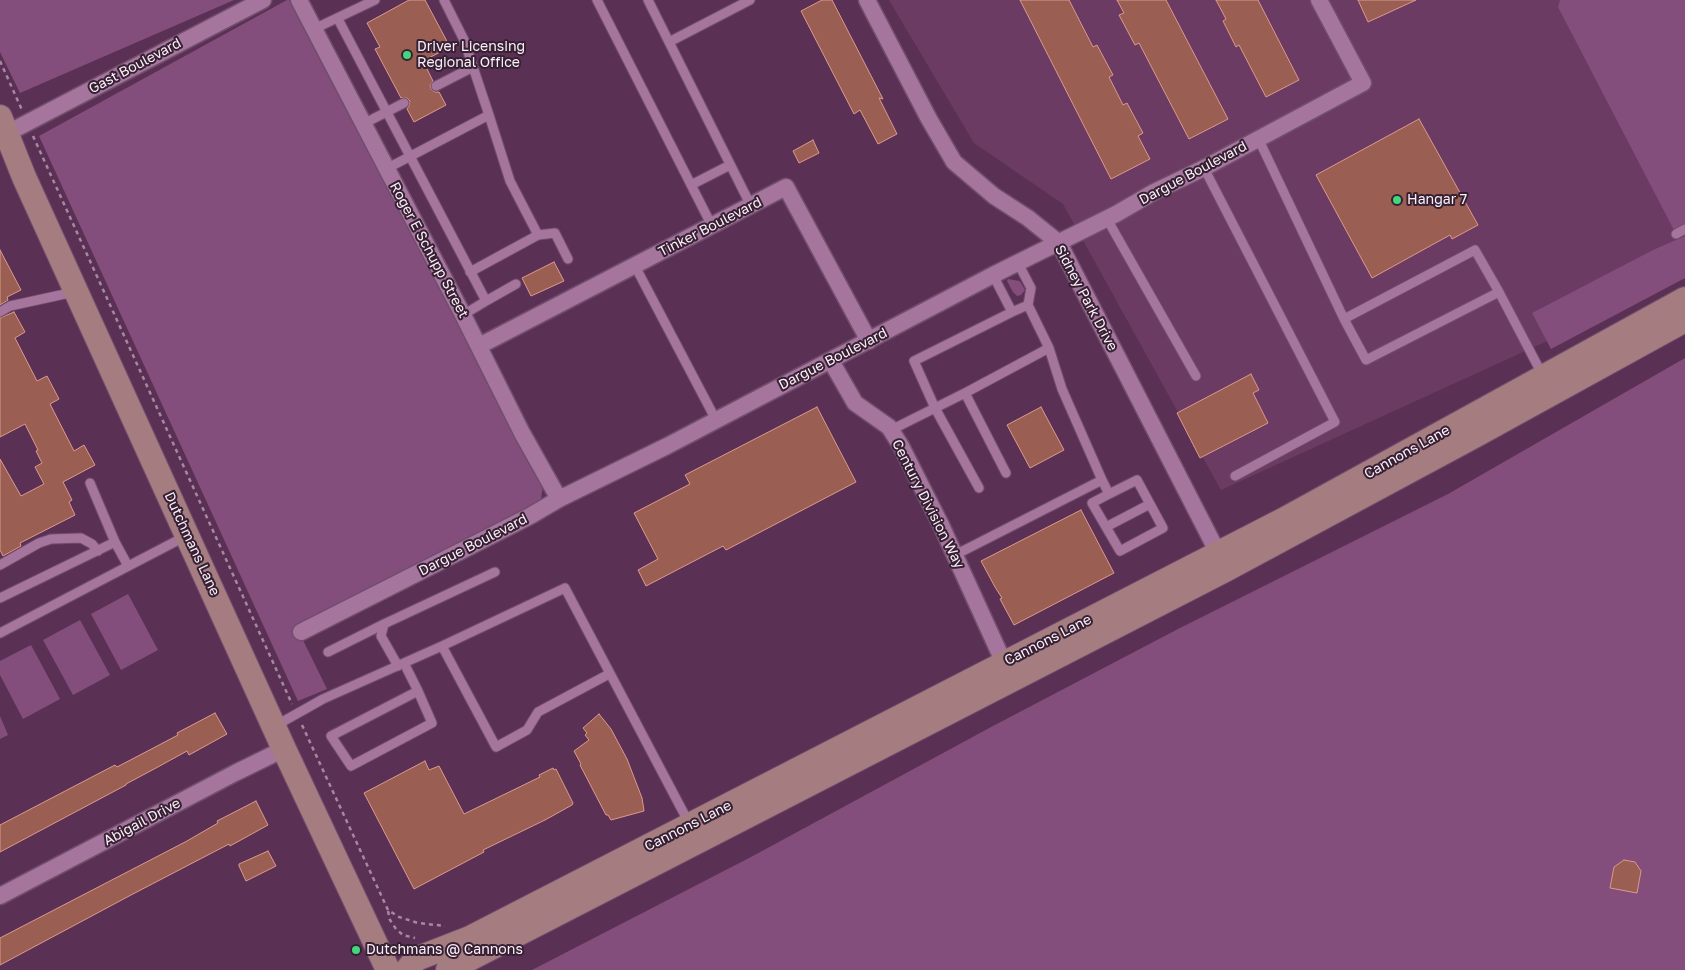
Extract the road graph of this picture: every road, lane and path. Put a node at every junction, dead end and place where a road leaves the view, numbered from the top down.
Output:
1 (263, 0) edge
2 (299, 0) edge
3 (375, 0) edge
4 (444, 0) edge
5 (597, 0) edge
6 (648, 0) edge
7 (750, 0) edge
8 (867, 0) edge
9 (1319, 0) edge
10 (338, 19) junction
11 (314, 29) junction
12 (669, 42) junction
13 (473, 67) junction
14 (436, 86) dead end
15 (404, 103) dead end
16 (386, 112) junction
17 (489, 115) junction
18 (363, 124) junction
19 (2, 129) edge
20 (1258, 138) junction
21 (410, 157) junction
22 (730, 165) junction
23 (1204, 168) junction
24 (386, 169) junction
25 (691, 185) junction
26 (751, 206) junction
27 (1107, 219) junction
28 (712, 226) junction
29 (1685, 229) edge
30 (1676, 234) dead end
31 (538, 235) junction
32 (1059, 243) junction
33 (568, 259) dead end
34 (1018, 263) junction
35 (635, 266) junction
36 (470, 272) junction
37 (993, 275) junction
38 (516, 284) dead end
39 (77, 292) junction
40 (1499, 292) junction
41 (1685, 299) edge
42 (486, 301) junction
43 (1028, 305) junction
44 (0, 312) edge
45 (1012, 312) junction
46 (463, 315) junction
47 (1344, 319) junction
48 (1685, 320) edge
49 (869, 341) junction
50 (479, 346) junction
51 (1049, 348) junction
52 (831, 361) junction
53 (1196, 376) dead end
54 (1548, 385) junction
55 (965, 393) junction
56 (935, 408) junction
57 (716, 420) junction
58 (891, 430) junction
59 (1006, 473) dead end
60 (1235, 476) dead end
61 (1102, 480) junction
62 (90, 483) dead end
63 (979, 488) dead end
64 (1109, 494) junction
65 (559, 499) junction
66 (1150, 504) junction
67 (1106, 527) junction
68 (188, 535) junction
69 (115, 542) junction
70 (98, 551) junction
71 (955, 555) junction
72 (1222, 561) junction
73 (0, 565) edge
74 (128, 566) junction
75 (495, 572) dead end
76 (0, 598) edge
77 (384, 624) junction
78 (301, 632) dead end
79 (0, 633) edge
80 (442, 646) junction
81 (328, 652) dead end
82 (401, 664) junction
83 (1008, 671) junction
84 (609, 674) junction
85 (418, 691) junction
86 (275, 727) junction
87 (284, 748) junction
88 (690, 825) junction
89 (0, 896) edge
90 (388, 910) dead end
91 (436, 926) dead end
92 (435, 930) dead end
93 (419, 939) dead end
94 (388, 970) edge
95 (407, 970) edge
96 (448, 970) edge

1 - 19 street, Gast Boulevard
2 - 11 street, Roger E Schupp Street
3 - 10 lane
4 - 13 lane
5 - 25 lane
6 - 12 lane
7 - 12 lane
8 - 32 street, Sidney Park Drive
9 - 20 street, Dargue Boulevard
10 - 11 lane
10 - 16 lane
11 - 18 street, Roger E Schupp Street
12 - 22 lane
13 - 14 lane
13 - 17 lane
15 - 16 lane
16 - 18 lane
16 - 21 lane
17 - 21 lane
17 - 31 lane
18 - 24 street, Roger E Schupp Street
19 - 39 main road, Dutchmans Lane
20 - 23 street, Dargue Boulevard
20 - 47 lane
21 - 24 lane
21 - 36 lane
22 - 25 lane
22 - 26 lane
23 - 27 street, Dargue Boulevard
23 - 60 lane
24 - 46 street, Roger E Schupp Street
25 - 28 lane
26 - 28 street, Tinker Boulevard
26 - 49 street, Tinker Boulevard
27 - 32 street, Dargue Boulevard
27 - 53 lane
28 - 35 street, Tinker Boulevard
29 - 30 lane
31 - 33 lane
31 - 36 lane
32 - 34 street, Dargue Boulevard
32 - 72 street, Sidney Park Drive
34 - 37 street, Dargue Boulevard
34 - 43 lane
35 - 50 street, Tinker Boulevard
35 - 57 lane
36 - 42 lane
37 - 45 lane
37 - 49 street, Dargue Boulevard
38 - 42 lane
39 - 44 lane
39 - 68 main road, Dutchmans Lane
40 - 47 lane
40 - 47 lane
40 - 54 lane
41 - 54 main road, Cannons Lane
42 - 46 lane
43 - 45 lane
43 - 51 lane
45 - 56 lane
46 - 50 street, Roger E Schupp Street
48 - 54 main road, Cannons Lane
49 - 52 street, Dargue Boulevard
50 - 65 street, Roger E Schupp Street
51 - 55 lane
51 - 61 lane
52 - 57 street, Dargue Boulevard
52 - 58 street, Century Division Way
54 - 72 main road, Cannons Lane
55 - 56 lane
55 - 59 lane
56 - 58 lane
56 - 63 lane
57 - 65 street, Dargue Boulevard
58 - 71 street, Century Division Way
61 - 64 lane
61 - 71 lane
62 - 69 lane
64 - 66 lane
64 - 67 lane
65 - 78 street, Dargue Boulevard
66 - 67 lane
66 - 67 lane
68 - 74 lane
68 - 86 main road, Dutchmans Lane
69 - 70 lane
69 - 74 lane
70 - 73 lane
70 - 76 lane
71 - 83 street, Century Division Way
72 - 83 main road, Cannons Lane
74 - 79 lane
75 - 77 lane
77 - 81 lane
77 - 82 lane
80 - 82 lane
80 - 84 lane
80 - 84 lane
82 - 85 lane
82 - 86 lane
83 - 88 main road, Cannons Lane
83 - 96 main road, Cannons Lane
84 - 88 lane
85 - 85 lane
86 - 87 main road, Dutchmans Lane
87 - 89 street, Abigail Drive
87 - 94 main road, Dutchmans Lane
88 - 95 main road, Cannons Lane
90 - 93 path
91 - 92 path

